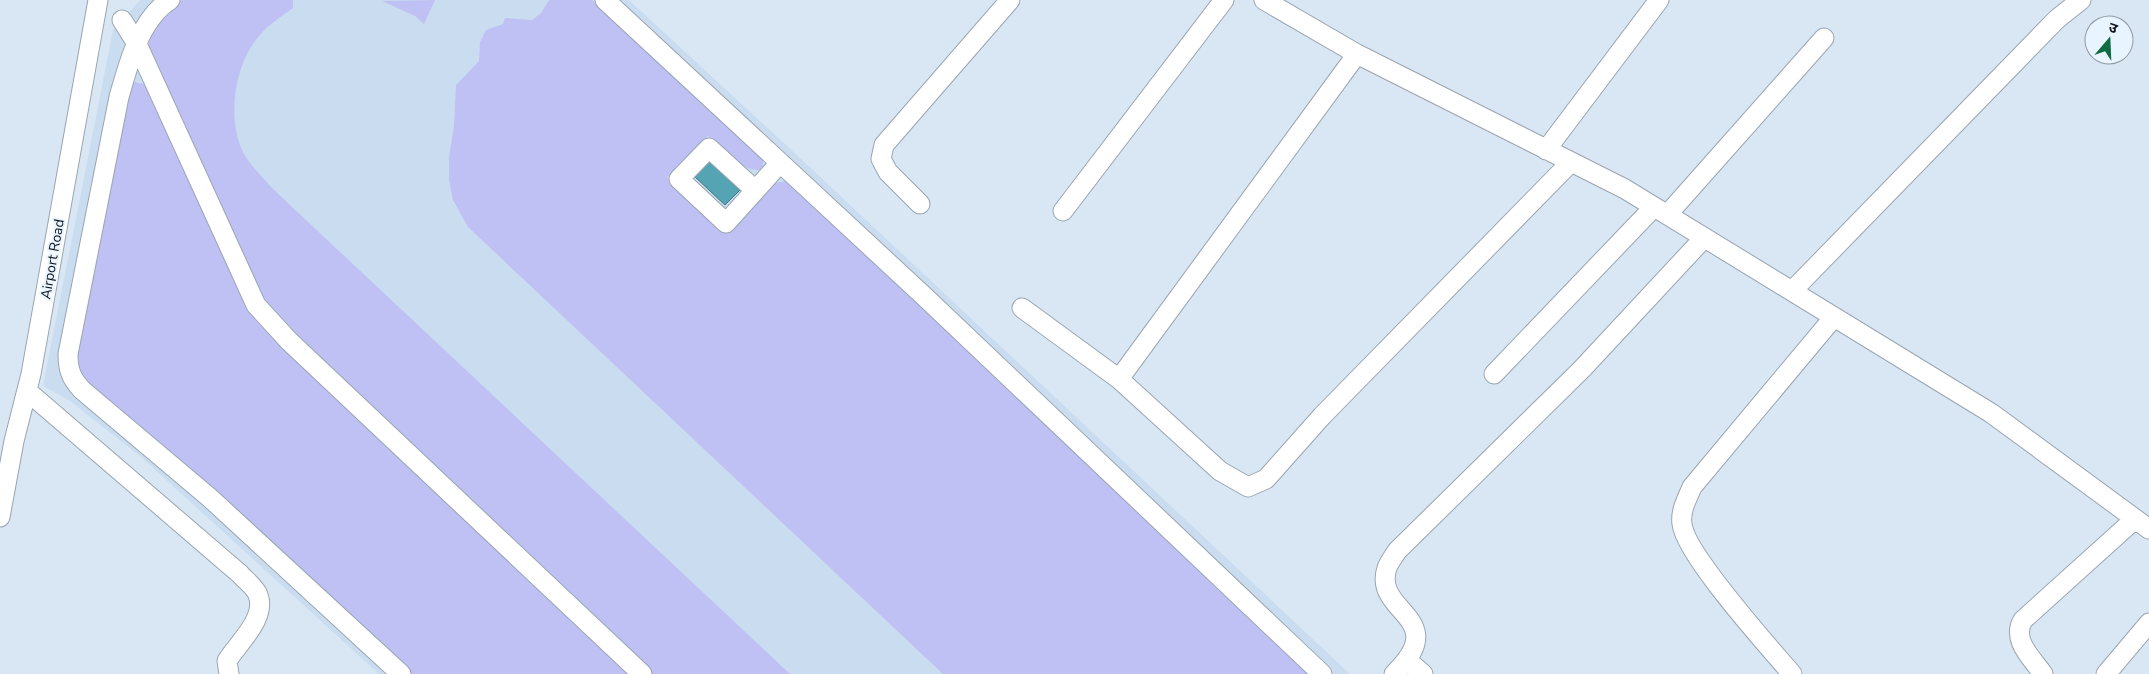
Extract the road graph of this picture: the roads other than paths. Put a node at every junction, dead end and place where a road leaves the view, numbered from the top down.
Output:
1 (98, 0) edge
2 (170, 0) edge
3 (605, 0) edge
4 (1010, 0) edge
5 (1224, 0) edge
6 (1264, 0) edge
7 (1659, 0) edge
8 (2081, 0) edge
9 (122, 20) dead end
10 (1824, 38) dead end
11 (137, 44) junction
12 (1357, 54) junction
13 (1546, 150) junction
14 (1571, 162) junction
15 (780, 163) junction
16 (756, 190) dead end
17 (920, 204) dead end
18 (1062, 210) dead end
19 (1661, 211) junction
20 (1704, 238) junction
21 (1792, 291) junction
22 (1022, 308) dead end
23 (1834, 317) junction
24 (1494, 374) dead end
25 (1119, 379) junction
26 (27, 391) junction
27 (0, 517) edge
28 (2142, 524) edge
29 (2149, 623) edge
30 (1408, 661) junction
31 (229, 674) edge
32 (401, 674) edge
33 (642, 674) edge
34 (1322, 674) edge
35 (1394, 674) edge
36 (1423, 674) edge
37 (1792, 674) edge
38 (2043, 674) edge
39 (2106, 674) edge

1 - 26 street, Airport Road
2 - 11 street
3 - 15 street
4 - 17 street
5 - 18 street
6 - 12 street
7 - 13 street
8 - 21 street
9 - 11 street
10 - 19 street
11 - 32 street
11 - 33 street
12 - 13 street
12 - 25 street
13 - 14 street
14 - 19 street
14 - 25 street
15 - 16 street
15 - 34 street
19 - 20 street
19 - 24 street
20 - 21 street
20 - 30 street
21 - 23 street
22 - 25 street
23 - 28 street
23 - 37 street
26 - 27 street, Airport Road
26 - 31 street
28 - 38 street
29 - 39 street
30 - 35 street
30 - 36 street

